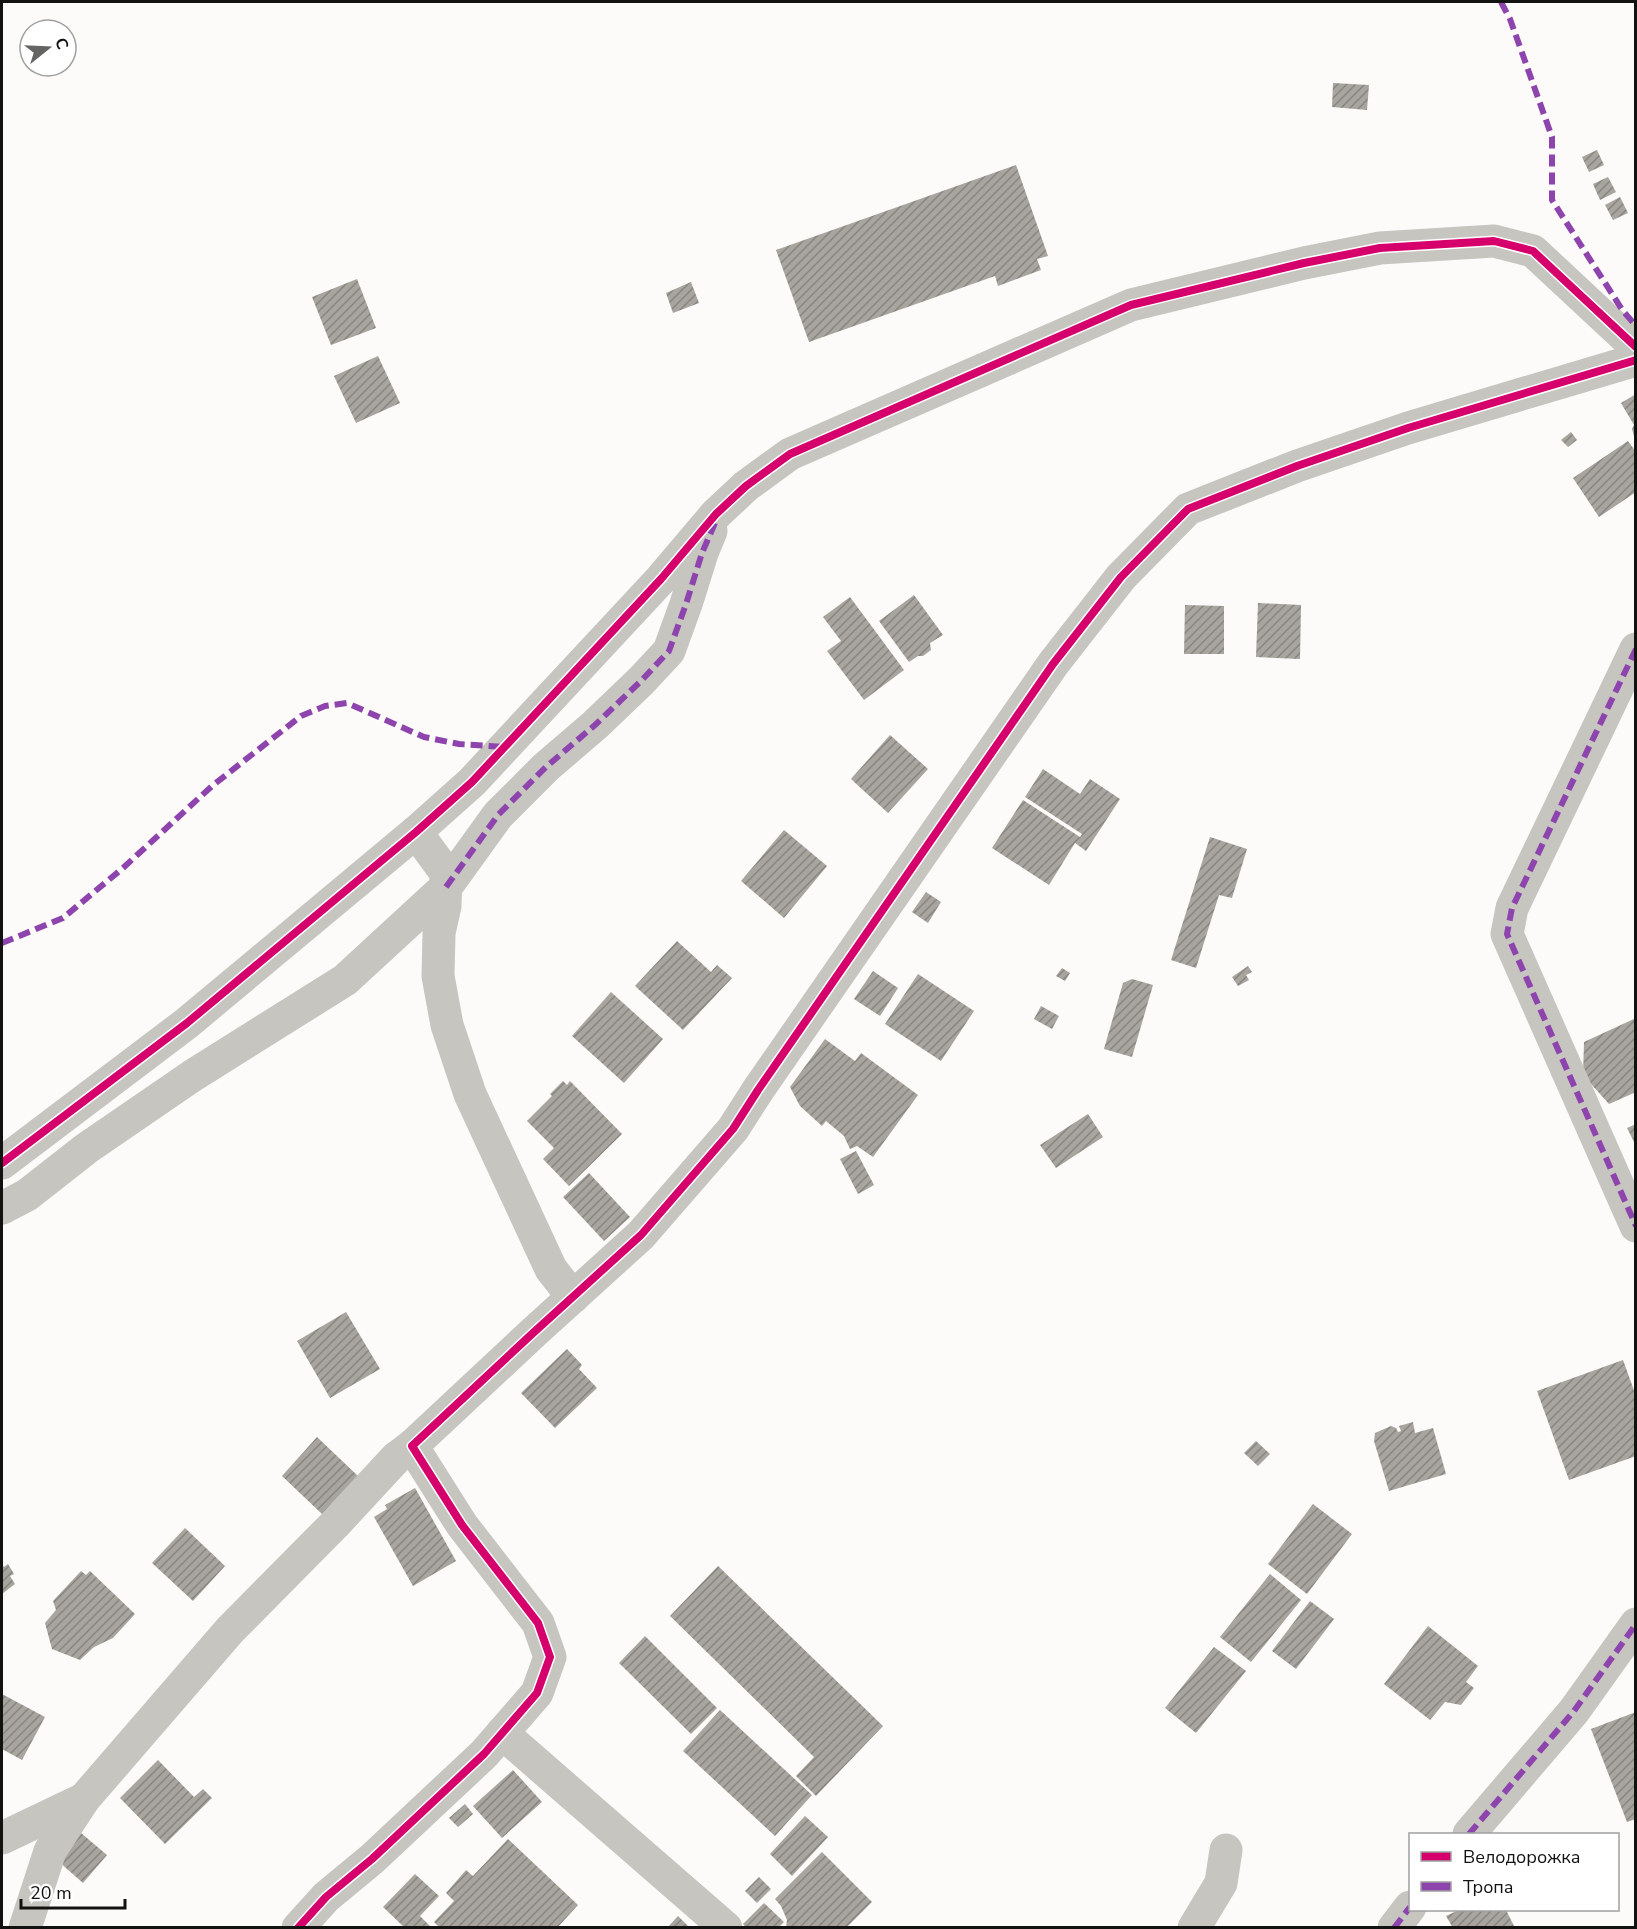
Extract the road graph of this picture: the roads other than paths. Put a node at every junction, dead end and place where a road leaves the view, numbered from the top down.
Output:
1 (1635, 347) edge
2 (1635, 360) edge
3 (721, 509) junction
4 (1635, 649) edge
5 (517, 734) junction
6 (559, 756) junction
7 (416, 832) junction
8 (446, 887) junction
9 (2, 1163) edge
10 (2, 1208) edge
11 (1635, 1226) edge
12 (573, 1297) junction
13 (412, 1446) junction
14 (1635, 1624) edge
15 (502, 1733) junction
16 (84, 1799) junction
17 (1470, 1833) edge
18 (2, 1838) edge
19 (1226, 1850) dead end
20 (1409, 1908) edge
21 (25, 1928) edge
22 (298, 1928) edge
23 (726, 1928) edge
24 (1194, 1928) edge
25 (1394, 1928) edge

1 - 3 street
2 - 12 street
3 - 5 street
3 - 6 street
4 - 11 street
5 - 6 street
5 - 7 street
6 - 8 street
7 - 8 street
7 - 9 street
8 - 10 street
8 - 12 street
12 - 13 street
13 - 15 street
13 - 16 street
14 - 17 street
15 - 22 street
15 - 23 street
16 - 18 street
16 - 21 street
19 - 24 street
20 - 25 street

